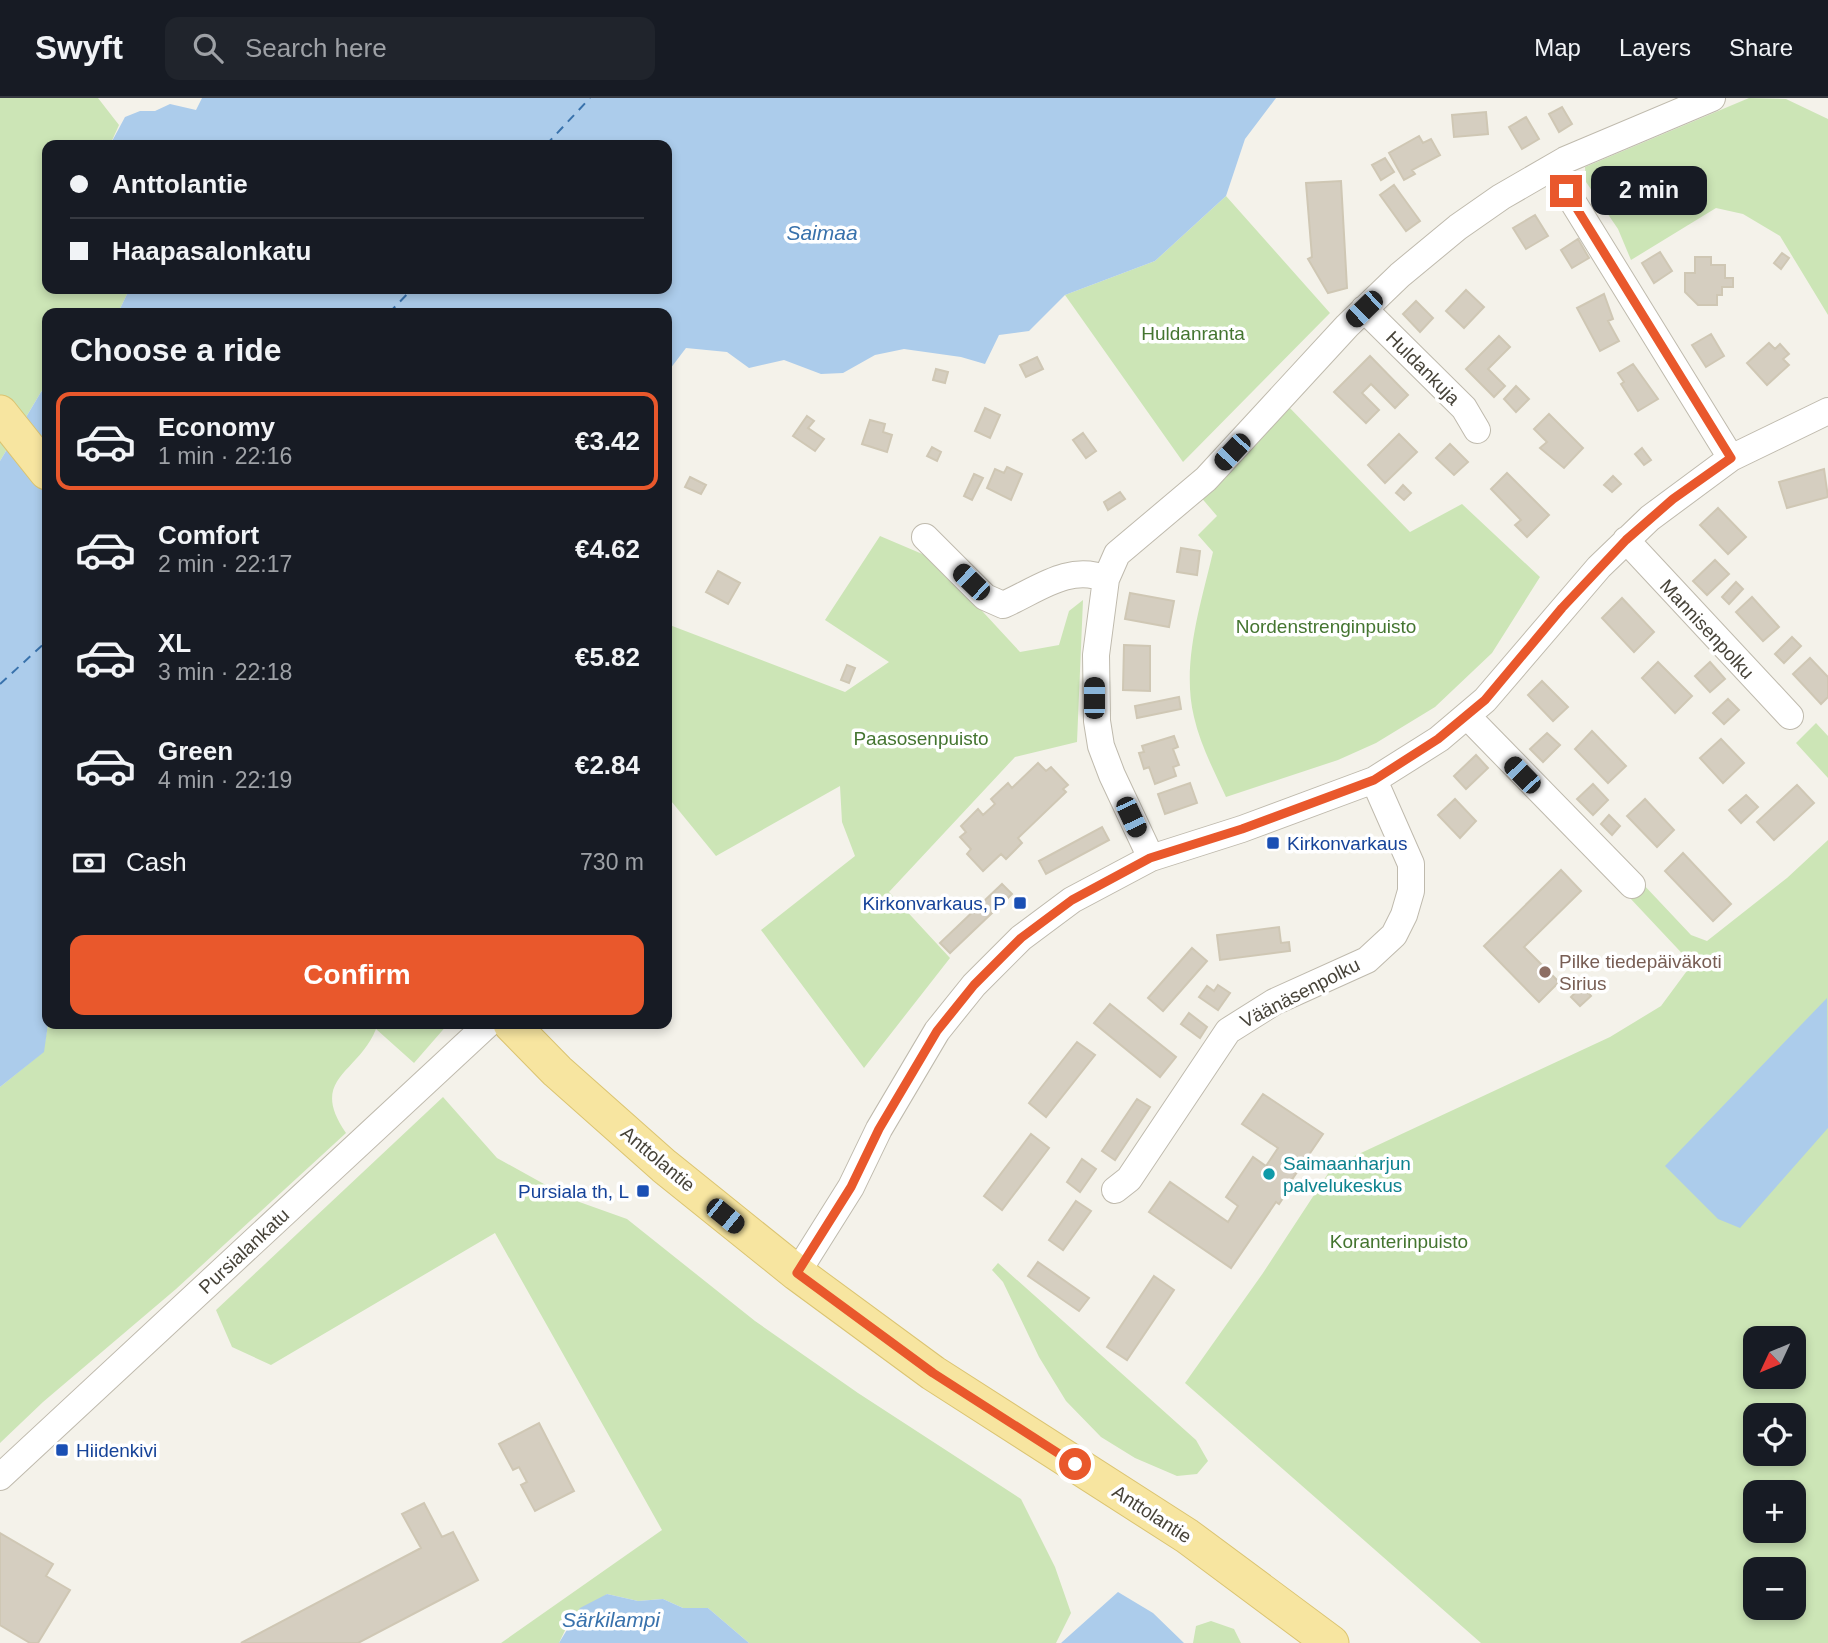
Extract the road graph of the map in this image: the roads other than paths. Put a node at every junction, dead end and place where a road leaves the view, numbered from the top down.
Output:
1 (1712, 98) edge
2 (1552, 168) junction
3 (1364, 309) junction
4 (1828, 411) edge
5 (0, 413) edge
6 (1477, 430) dead end
7 (1731, 458) junction
8 (42, 466) edge
9 (925, 537) dead end
10 (1626, 540) junction
11 (1106, 579) junction
12 (1790, 716) dead end
13 (1468, 717) junction
14 (1374, 780) junction
15 (1150, 858) junction
16 (1632, 885) dead end
17 (483, 1029) edge
18 (516, 1029) edge
19 (1115, 1191) dead end
20 (797, 1273) junction
21 (0, 1477) edge
22 (1331, 1643) edge

1 - 2 street
2 - 3 street
2 - 7 street
3 - 6 street, Huldankuja
3 - 11 street
4 - 7 street
5 - 8 main road
7 - 10 street
9 - 11 street
10 - 12 street, Mannisenpolku
10 - 13 street
11 - 15 street
13 - 14 street
13 - 16 street
14 - 15 street
14 - 19 street, Väänäsenpolku
15 - 20 street
17 - 21 street, Pursialankatu
18 - 20 main road, Anttolantie
20 - 22 main road, Anttolantie

